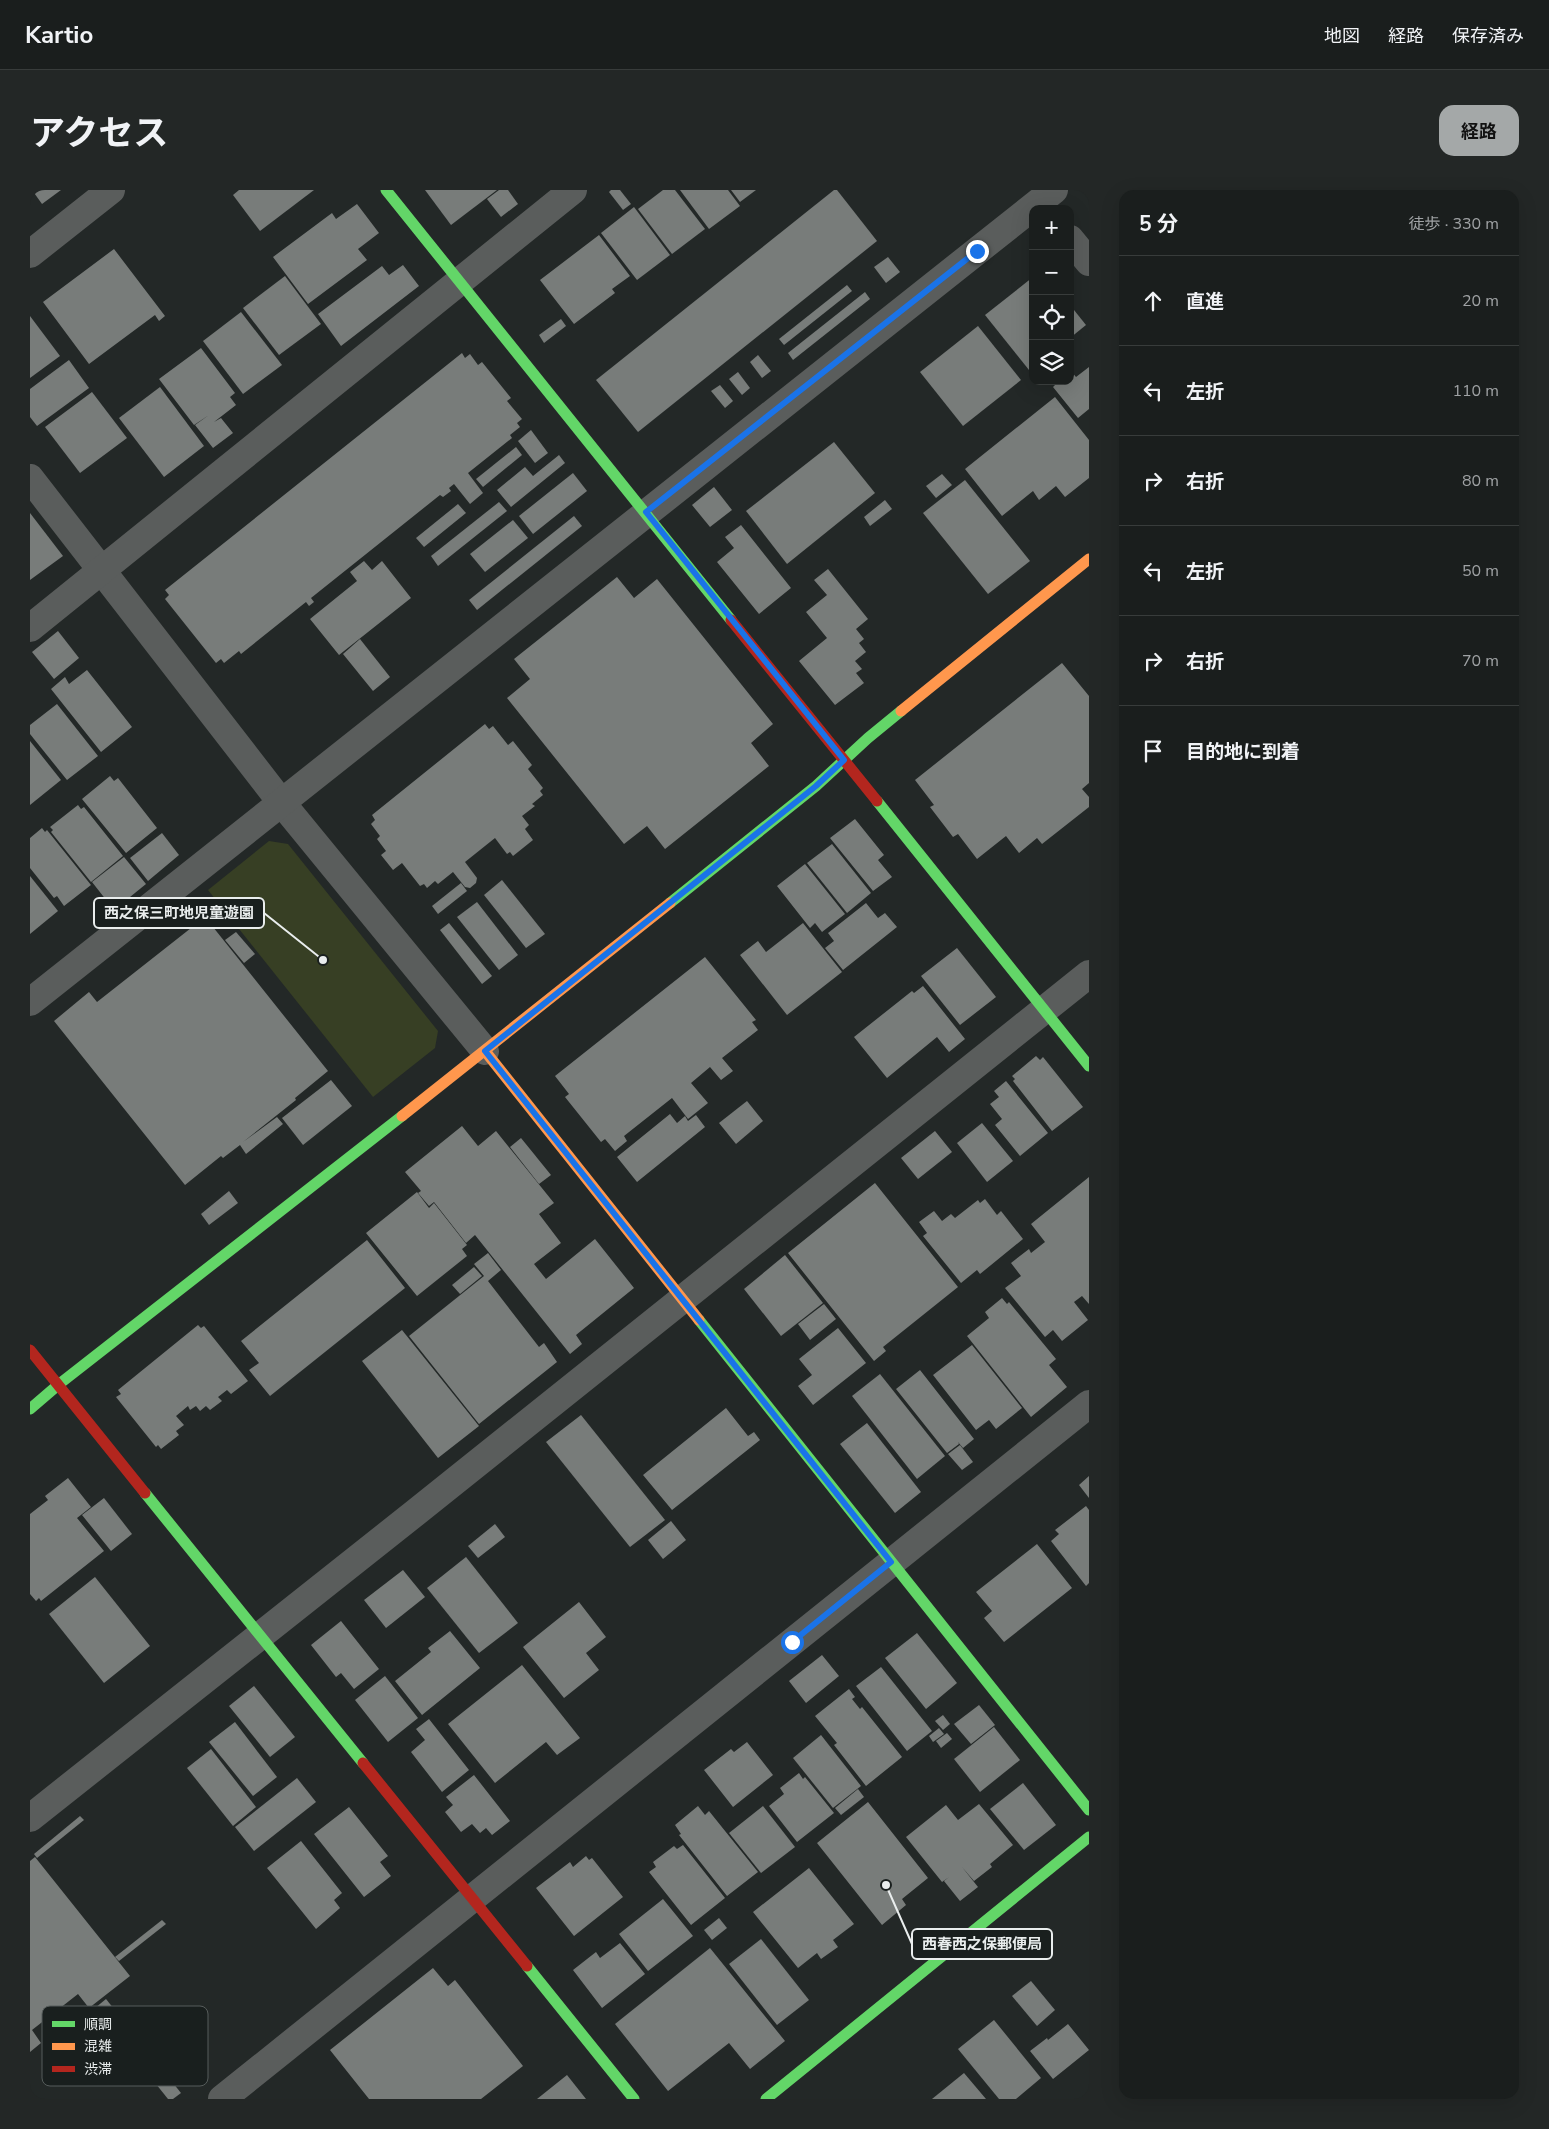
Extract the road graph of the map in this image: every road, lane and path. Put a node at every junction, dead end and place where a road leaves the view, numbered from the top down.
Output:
1 (111, 190) edge
2 (386, 190) edge
3 (573, 190) edge
4 (1043, 197) edge
5 (1074, 243) edge
6 (30, 254) edge
7 (1089, 262) edge
8 (460, 282) junction
9 (30, 478) edge
10 (646, 512) junction
11 (1089, 559) edge
12 (102, 571) junction
13 (30, 628) edge
14 (844, 760) junction
15 (281, 802) junction
16 (1089, 974) edge
17 (30, 1002) edge
18 (1044, 1010) junction
19 (485, 1051) junction
20 (1089, 1066) edge
21 (683, 1299) junction
22 (30, 1350) edge
23 (58, 1385) junction
24 (1089, 1404) edge
25 (30, 1409) edge
26 (891, 1562) junction
27 (261, 1635) junction
28 (1089, 1810) edge
29 (30, 1818) edge
30 (1089, 1838) edge
31 (472, 1898) junction
32 (222, 2099) edge
33 (634, 2099) edge
34 (766, 2099) edge

1 - 6 street
2 - 8 street
3 - 8 street
4 - 10 street
5 - 7 street
8 - 10 street
8 - 12 street
9 - 12 street
10 - 14 street
10 - 15 street
11 - 14 street
12 - 13 street
12 - 15 street
14 - 18 street
14 - 19 street
15 - 17 street
15 - 19 street
16 - 18 street
18 - 20 street
18 - 21 street
19 - 21 street
19 - 23 street
21 - 26 street
21 - 27 street
22 - 23 street
23 - 25 street
23 - 27 street
24 - 26 street
26 - 28 street
26 - 31 street
27 - 29 street
27 - 31 street
30 - 34 street
31 - 32 street
31 - 33 street

